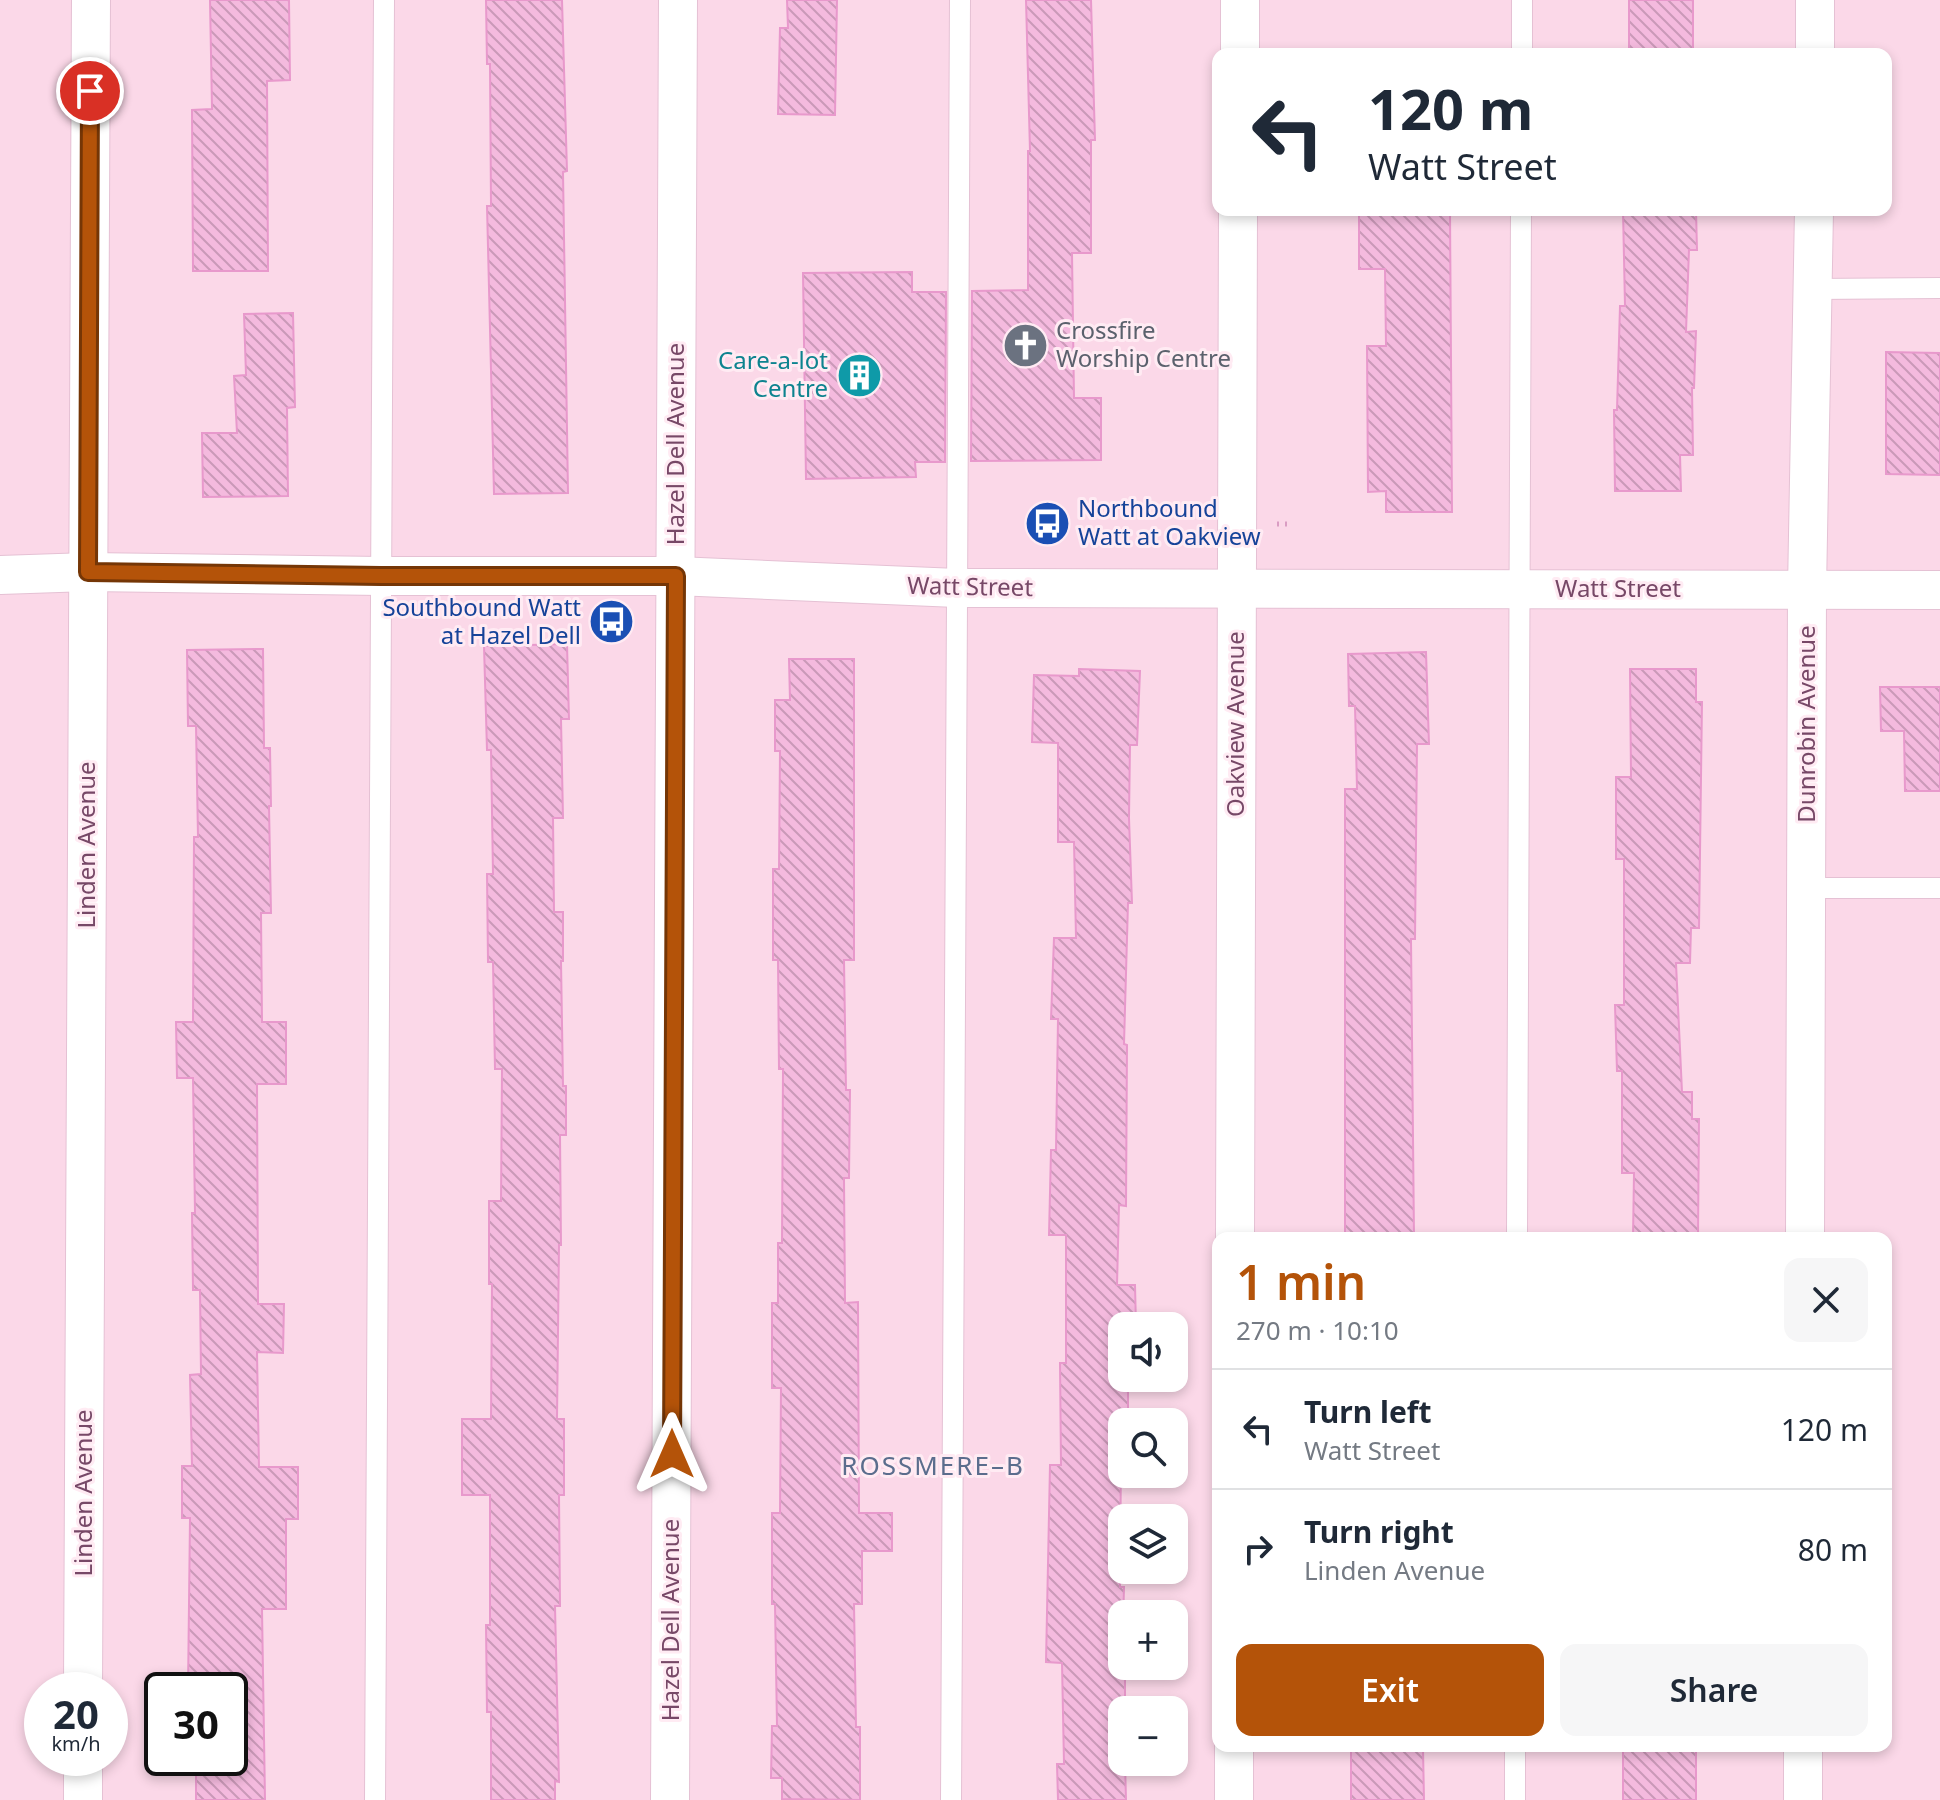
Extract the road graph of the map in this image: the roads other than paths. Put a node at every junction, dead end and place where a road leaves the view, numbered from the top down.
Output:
1 (91, 0) edge
2 (384, 0) edge
3 (678, 0) edge
4 (960, 0) edge
5 (1240, 0) edge
6 (1522, 0) edge
7 (1815, 0) edge
8 (1240, 48) edge
9 (1522, 48) edge
10 (1815, 48) edge
11 (1238, 216) edge
12 (1521, 216) edge
13 (1814, 216) edge
14 (1940, 288) edge
15 (1814, 289) junction
16 (88, 572) junction
17 (0, 575) edge
18 (381, 576) junction
19 (676, 576) junction
20 (957, 588) junction
21 (1236, 588) junction
22 (1520, 588) junction
23 (1807, 589) junction
24 (1940, 590) edge
25 (1806, 888) junction
26 (1940, 888) edge
27 (1235, 1232) edge
28 (1517, 1232) edge
29 (1805, 1232) edge
30 (83, 1672) edge
31 (1234, 1752) edge
32 (1515, 1752) edge
33 (1803, 1752) edge
34 (83, 1776) edge
35 (83, 1800) edge
36 (375, 1800) edge
37 (670, 1800) edge
38 (951, 1800) edge
39 (1234, 1800) edge
40 (1515, 1800) edge
41 (1803, 1800) edge

1 - 16 street, Linden Avenue
2 - 18 lane
3 - 19 street, Hazel Dell Avenue
4 - 20 lane
5 - 8 street
6 - 9 lane
7 - 10 street
11 - 21 street, Oakview Avenue
12 - 22 lane
13 - 15 street, Dunrobin Avenue
14 - 15 lane
15 - 23 street, Dunrobin Avenue
16 - 17 street, Watt Street
16 - 18 street, Watt Street
16 - 30 street, Linden Avenue
18 - 19 street, Watt Street
18 - 36 lane
19 - 20 street, Watt Street
19 - 37 street, Hazel Dell Avenue
20 - 21 street, Watt Street
20 - 38 lane
21 - 22 street, Watt Street
21 - 27 street, Oakview Avenue
22 - 23 street, Watt Street
22 - 28 lane
23 - 24 street, Watt Street
23 - 25 street, Dunrobin Avenue
25 - 26 lane
25 - 29 street, Dunrobin Avenue
31 - 39 street
32 - 40 lane
33 - 41 street
34 - 35 street

